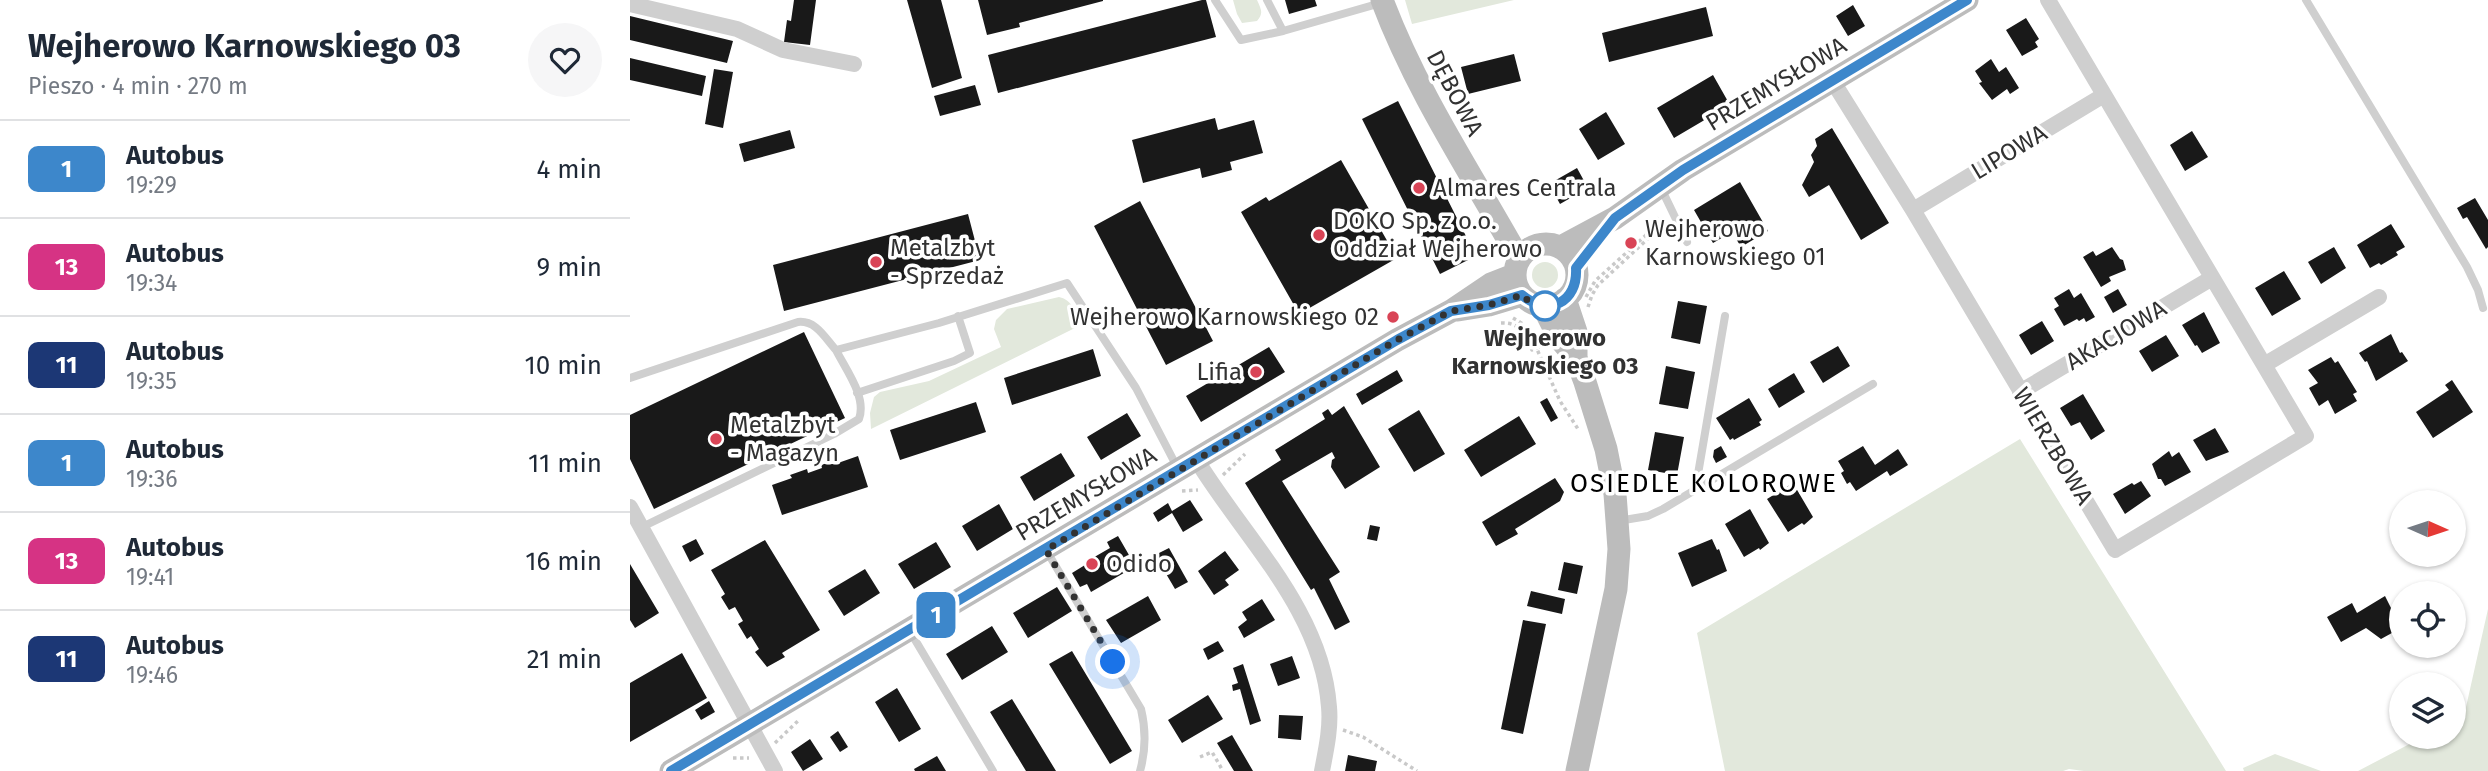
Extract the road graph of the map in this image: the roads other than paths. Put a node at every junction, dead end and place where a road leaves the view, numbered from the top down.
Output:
1 (1216, 0) edge
2 (1267, 0) edge
3 (1967, 0) edge
4 (2048, 0) edge
5 (2306, 0) edge
6 (1383, 1) edge
7 (630, 4) edge
8 (1283, 31) junction
9 (854, 64) dead end
10 (1832, 80) junction
11 (2104, 95) junction
12 (1667, 198) junction
13 (1489, 205) junction
14 (1913, 210) junction
15 (1615, 218) junction
16 (1687, 242) dead end
17 (1538, 244) junction
18 (1561, 247) junction
19 (1576, 268) junction
20 (1518, 276) junction
21 (2212, 278) junction
22 (2379, 297) dead end
23 (1574, 305) junction
24 (1543, 306) junction
25 (2483, 308) dead end
26 (958, 316) junction
27 (1725, 316) dead end
28 (836, 350) junction
29 (1576, 358) junction
30 (2264, 365) junction
31 (630, 378) edge
32 (1872, 384) dead end
33 (857, 393) junction
34 (2021, 393) junction
35 (1184, 474) junction
36 (1704, 484) junction
37 (630, 507) edge
38 (1617, 521) junction
39 (642, 527) junction
40 (1046, 550) junction
41 (909, 630) junction
42 (749, 725) junction
43 (671, 771) edge
44 (775, 771) edge
45 (993, 771) edge
46 (1140, 771) edge
47 (1322, 771) edge
48 (1577, 771) edge

1 - 8 lane
2 - 8 lane
3 - 10 street, PRZEMYSŁOWA
4 - 11 street, WIERZBOWA
5 - 25 lane
6 - 8 lane
6 - 13 street, DĘBOWA
7 - 9 street
10 - 12 street, PRZEMYSŁOWA
10 - 14 street, WIERZBOWA
11 - 14 street, LIPOWA
11 - 21 street, WIERZBOWA
12 - 15 street, PRZEMYSŁOWA
12 - 16 lane
13 - 17 street, DĘBOWA
13 - 20 street, DĘBOWA
14 - 34 street, WIERZBOWA
15 - 18 street, PRZEMYSŁOWA
15 - 19 street, PRZEMYSŁOWA
17 - 18 street
17 - 20 street
18 - 19 street
19 - 23 street
20 - 24 street
20 - 35 street, PRZEMYSŁOWA
21 - 30 street, WIERZBOWA
21 - 34 street, AKACJOWA
22 - 30 street
23 - 24 street
23 - 29 street
24 - 29 street
26 - 28 lane
26 - 33 lane
26 - 35 lane
27 - 36 lane
28 - 31 lane
28 - 33 lane
29 - 38 street
30 - 34 street, WIERZBOWA
32 - 36 lane
33 - 39 lane
35 - 40 street, PRZEMYSŁOWA
35 - 47 street
36 - 38 lane
37 - 39 street
38 - 48 street
39 - 42 street
40 - 41 street, PRZEMYSŁOWA
40 - 46 lane
41 - 42 street, PRZEMYSŁOWA
41 - 45 lane
42 - 43 street, PRZEMYSŁOWA
42 - 44 street

